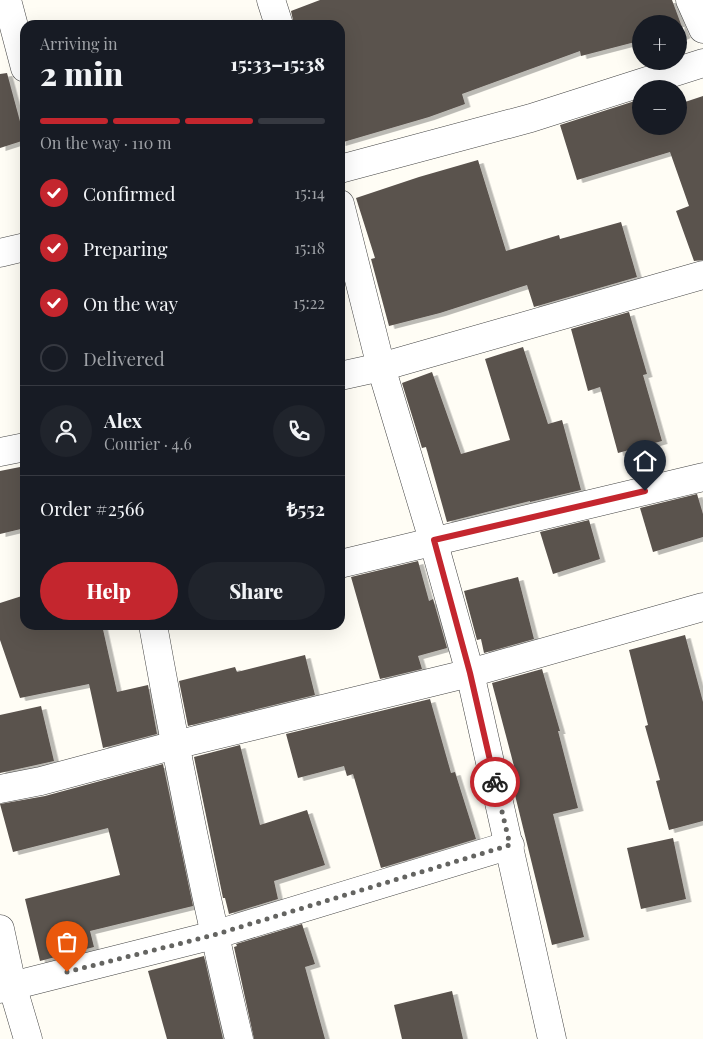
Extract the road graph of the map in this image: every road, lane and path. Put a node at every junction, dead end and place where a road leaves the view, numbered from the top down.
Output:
1 (6, 0) edge
2 (271, 0) edge
3 (690, 0) edge
4 (278, 20) edge
5 (703, 29) edge
6 (20, 50) edge
7 (703, 63) edge
8 (345, 168) edge
9 (345, 224) edge
10 (20, 248) edge
11 (0, 253) edge
12 (703, 275) edge
13 (381, 367) junction
14 (345, 375) edge
15 (20, 447) edge
16 (0, 452) edge
17 (703, 477) edge
18 (434, 540) junction
19 (345, 563) edge
20 (703, 607) edge
21 (154, 630) edge
22 (470, 673) junction
23 (175, 745) junction
24 (0, 789) edge
25 (510, 845) junction
26 (0, 929) edge
27 (214, 935) junction
28 (6, 987) edge
29 (28, 1039) edge
30 (239, 1039) edge
31 (552, 1039) edge

1 - 6 street
2 - 4 street
3 - 5 street
7 - 8 street
9 - 13 street
10 - 11 street
12 - 13 street
13 - 14 street
13 - 18 street
15 - 16 street
17 - 18 street
18 - 19 street
18 - 22 street
20 - 22 street
21 - 23 street
22 - 23 street
22 - 25 street
23 - 24 street
23 - 27 street
25 - 27 street
25 - 31 street
26 - 28 street
27 - 28 street
27 - 30 street
28 - 29 street

